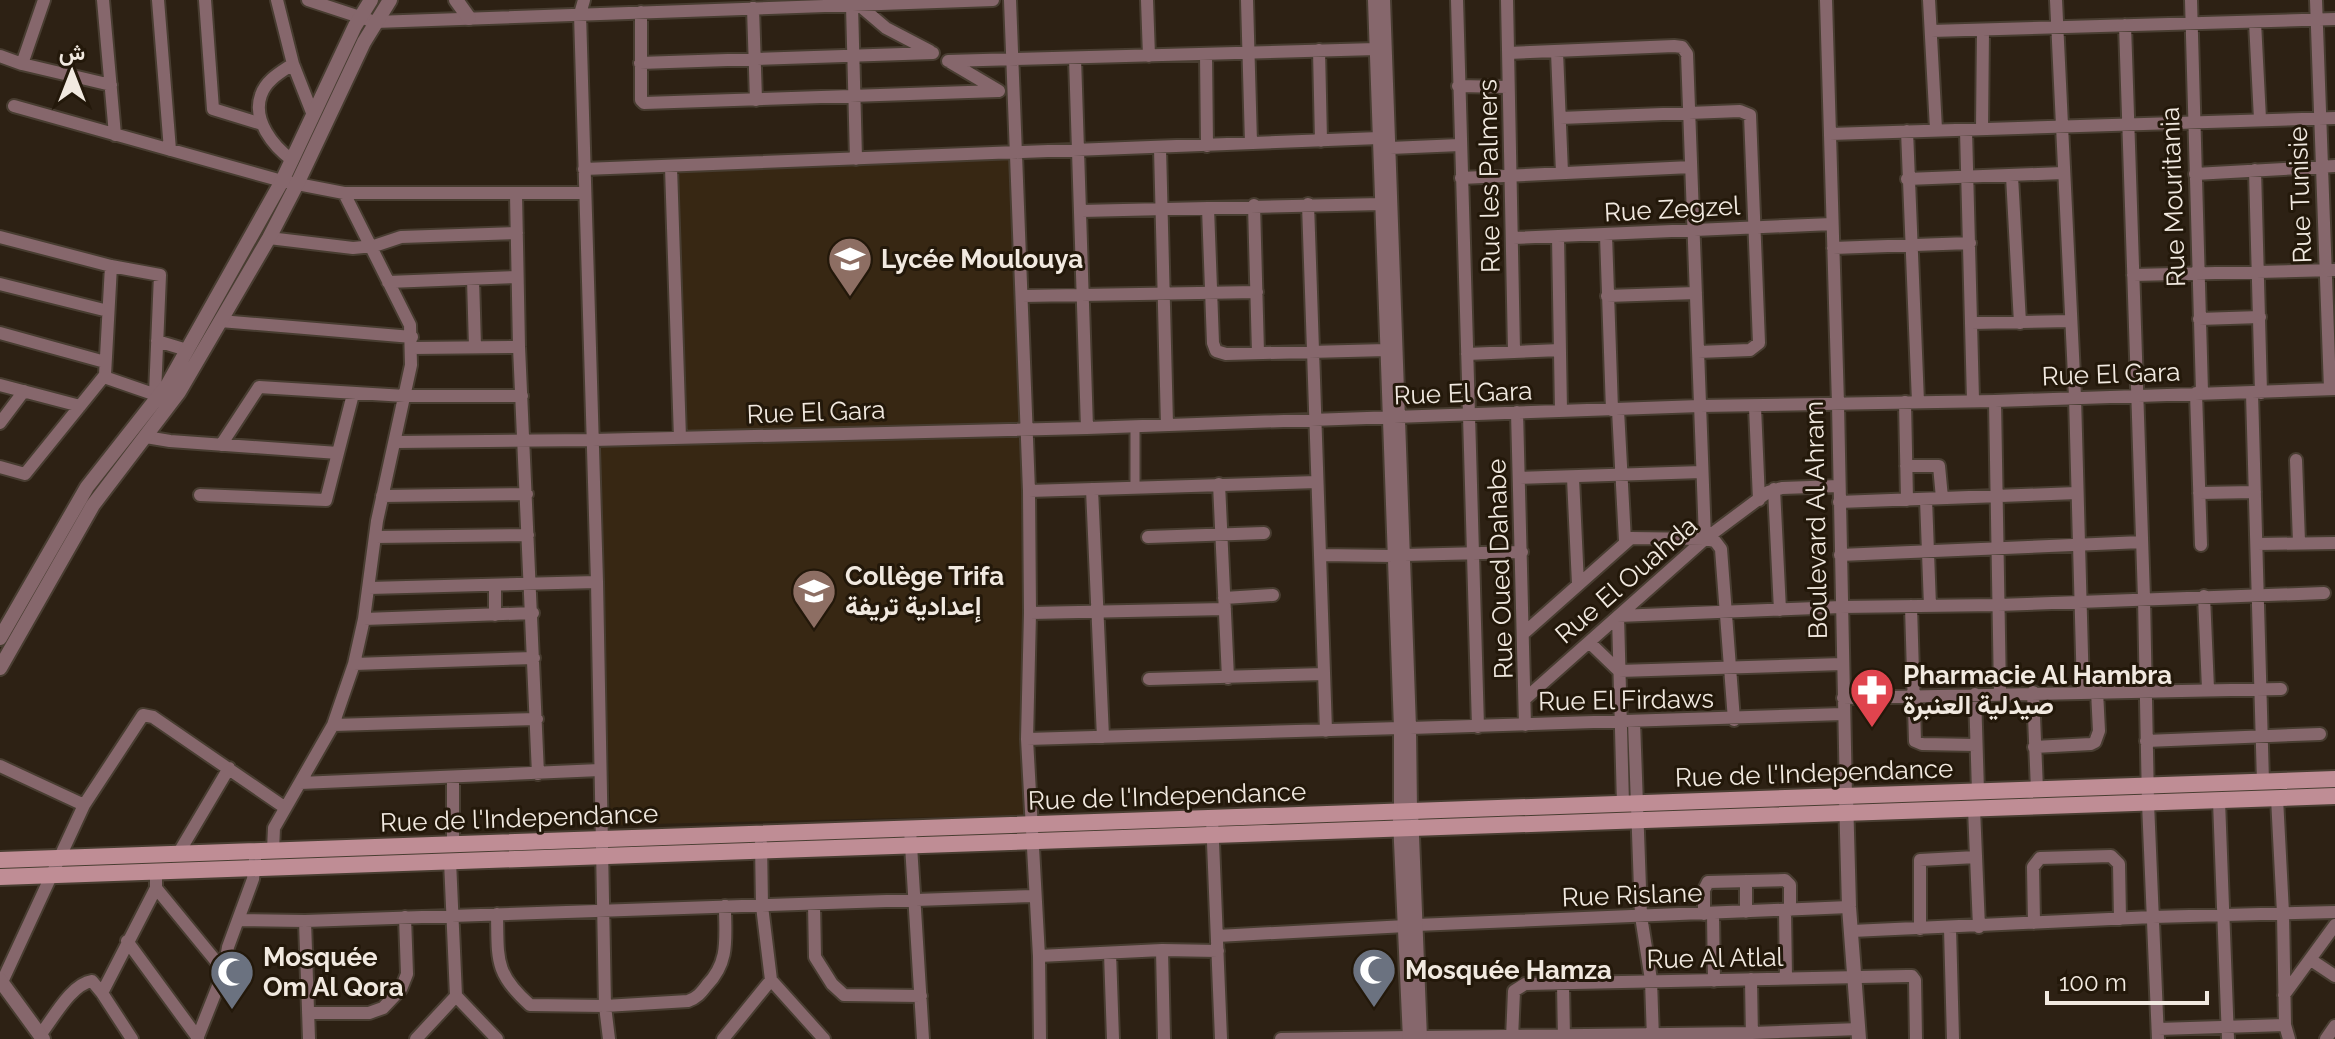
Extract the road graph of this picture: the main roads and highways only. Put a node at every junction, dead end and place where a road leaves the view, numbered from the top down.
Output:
1 (2335, 779) edge
2 (2335, 796) edge
3 (1632, 809) junction
4 (452, 852) junction
5 (255, 859) junction
6 (0, 860) edge
7 (0, 877) edge

1 - 3 main road, Rue de l'Independance
2 - 3 main road, Rue de l'Independance
3 - 4 main road, Rue de l'Independance
4 - 5 main road, Rue de l'Independance
4 - 5 main road, Rue de l'Independance
5 - 6 main road, Rue de l'Independance
5 - 7 main road, Rue de l'Independance

